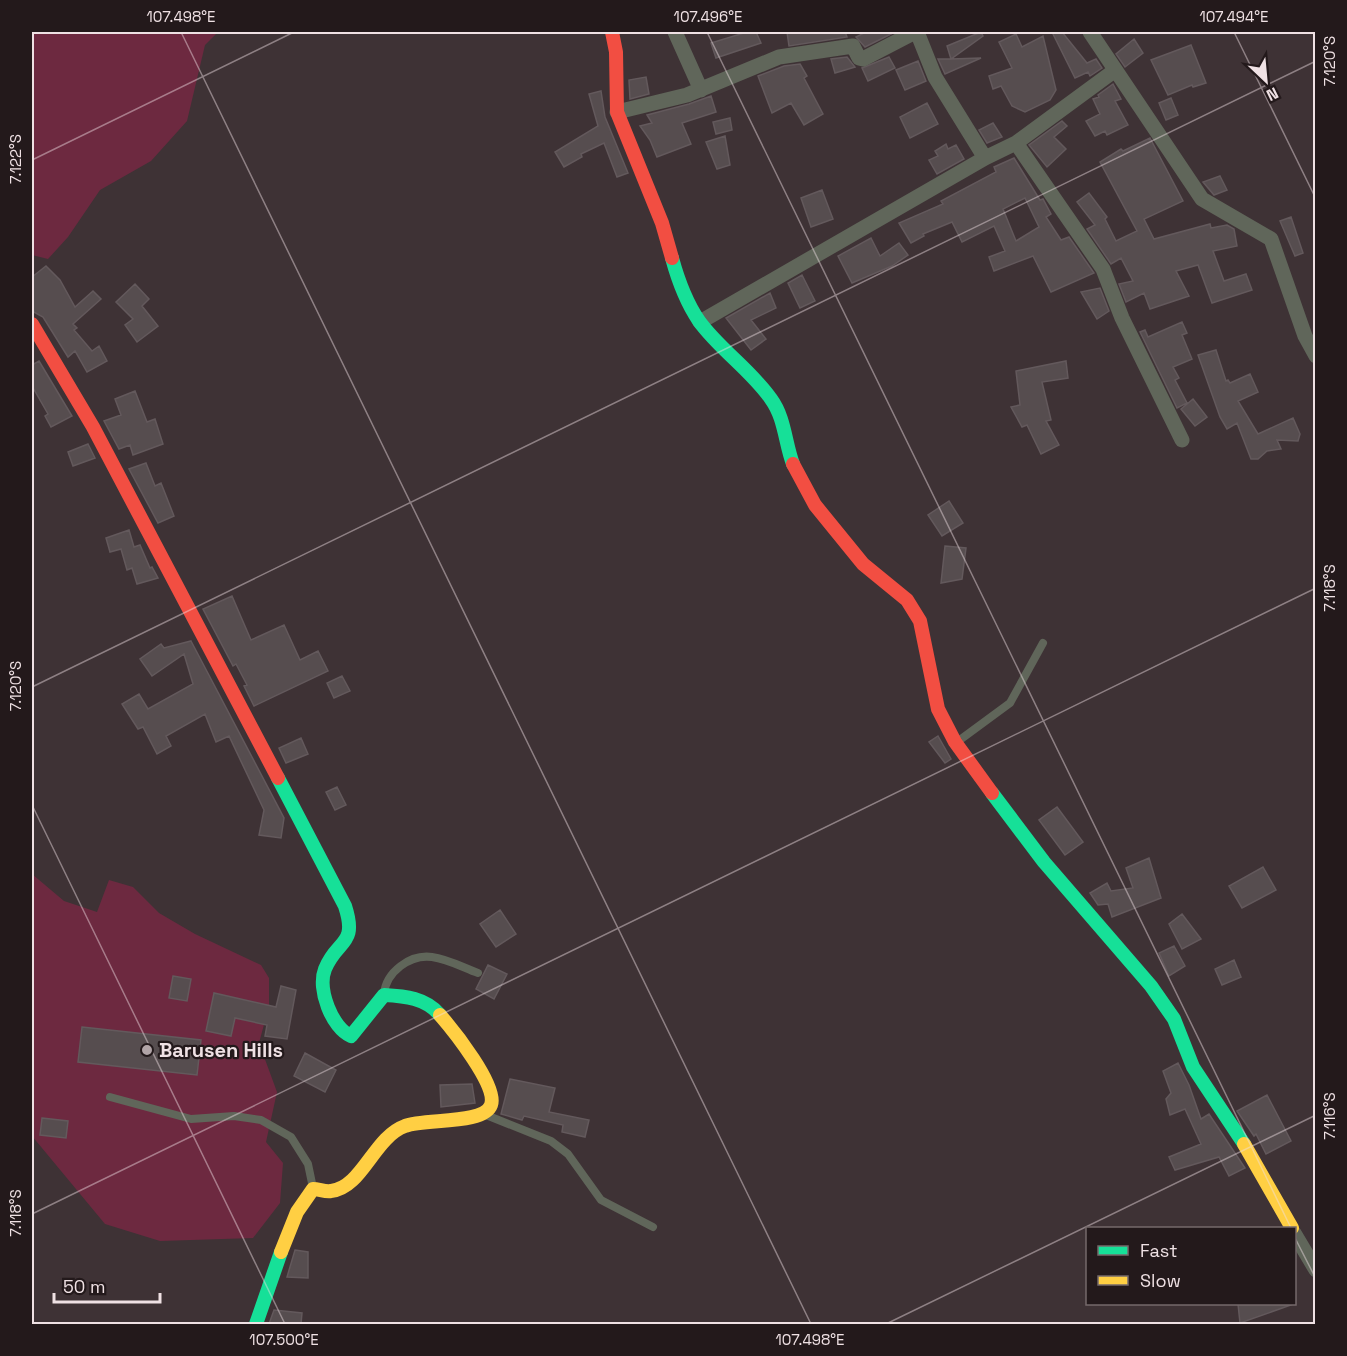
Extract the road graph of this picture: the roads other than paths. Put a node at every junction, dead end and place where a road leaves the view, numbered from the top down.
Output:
1 (612, 32) edge
2 (675, 32) edge
3 (916, 32) edge
4 (1090, 32) edge
5 (1114, 70) junction
6 (701, 90) junction
7 (617, 112) junction
8 (1016, 143) junction
9 (985, 158) junction
10 (700, 322) junction
11 (32, 324) edge
12 (1316, 356) edge
13 (1182, 440) dead end
14 (1043, 643) dead end
15 (955, 742) junction
16 (478, 973) dead end
17 (384, 995) junction
18 (110, 1098) dead end
19 (484, 1114) junction
20 (313, 1189) junction
21 (653, 1227) dead end
22 (1291, 1227) edge
23 (1296, 1236) edge
24 (1316, 1270) edge
25 (256, 1324) edge

1 - 7 street
2 - 6 street
3 - 6 street
3 - 9 street
4 - 5 street
5 - 8 street
5 - 12 street
6 - 7 street
7 - 10 street
8 - 9 street
8 - 13 street
9 - 10 street
10 - 15 street
11 - 17 street
14 - 15 lane
15 - 22 street
16 - 17 lane
17 - 19 street
18 - 20 lane
19 - 20 street
19 - 21 lane
20 - 25 street
23 - 24 street

